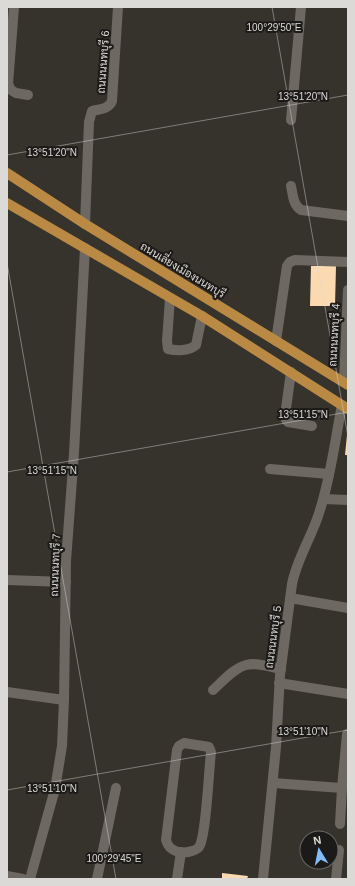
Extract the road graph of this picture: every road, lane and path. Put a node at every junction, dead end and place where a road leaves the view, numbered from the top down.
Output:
1 (14, 7) edge
2 (118, 7) edge
3 (301, 7) edge
4 (28, 95) dead end
5 (291, 120) dead end
6 (7, 173) edge
7 (7, 182) edge
8 (291, 186) dead end
9 (38, 193) junction
10 (7, 203) edge
11 (348, 216) edge
12 (84, 224) junction
13 (85, 248) junction
14 (348, 262) edge
15 (348, 290) edge
16 (170, 298) junction
17 (202, 316) junction
18 (276, 341) junction
19 (346, 343) edge
20 (291, 372) junction
21 (346, 383) edge
22 (345, 407) edge
23 (312, 426) dead end
24 (270, 469) dead end
25 (329, 474) junction
26 (324, 499) junction
27 (348, 500) edge
28 (7, 580) edge
29 (66, 582) junction
30 (290, 598) junction
31 (348, 608) edge
32 (281, 669) junction
33 (279, 683) junction
34 (213, 690) dead end
35 (7, 692) edge
36 (348, 694) edge
37 (64, 700) junction
38 (348, 734) edge
39 (273, 783) junction
40 (116, 788) dead end
41 (342, 788) junction
42 (340, 824) dead end
43 (181, 852) junction
44 (7, 876) edge
45 (22, 879) edge
46 (30, 879) edge
47 (97, 879) edge
48 (177, 879) edge
49 (263, 879) edge

1 - 4 street
2 - 12 street, ถนนนนทบุรี 6
3 - 5 street
6 - 9 main road, ถนนเลี่ยงเมืองนนทบุรี
7 - 9 main road
8 - 11 street
9 - 12 main road, ถนนเลี่ยงเมืองนนทบุรี
10 - 13 main road
12 - 18 main road, ถนนเลี่ยงเมืองนนทบุรี
13 - 16 main road
13 - 29 street, ถนนนนทบุรี 7
14 - 18 street
15 - 19 street, ถนนนนทบุรี 4
16 - 17 main road
16 - 17 street
17 - 20 main road
18 - 21 main road, ถนนเลี่ยงเมืองนนทบุรี
19 - 21 street, ถนนนนทบุรี 4
20 - 22 main road
20 - 23 street
22 - 25 street, ถนนนนทบุรี 5
24 - 25 street
25 - 26 street, ถนนนนทบุรี 5
26 - 27 street
26 - 30 street, ถนนนนทบุรี 5
28 - 29 street
29 - 37 street, ถนนนนทบุรี 7
30 - 31 street
30 - 32 street, ถนนนนทบุรี 5
32 - 33 street, ถนนนนทบุรี 5
32 - 34 street
33 - 36 street
33 - 39 street, ถนนนนทบุรี 5
35 - 37 street
37 - 46 street, ถนนนนทบุรี 7
38 - 41 street
39 - 41 street
39 - 49 street, ถนนนนทบุรี 5
40 - 47 street
41 - 42 street
43 - 43 street
43 - 48 street
44 - 45 street

